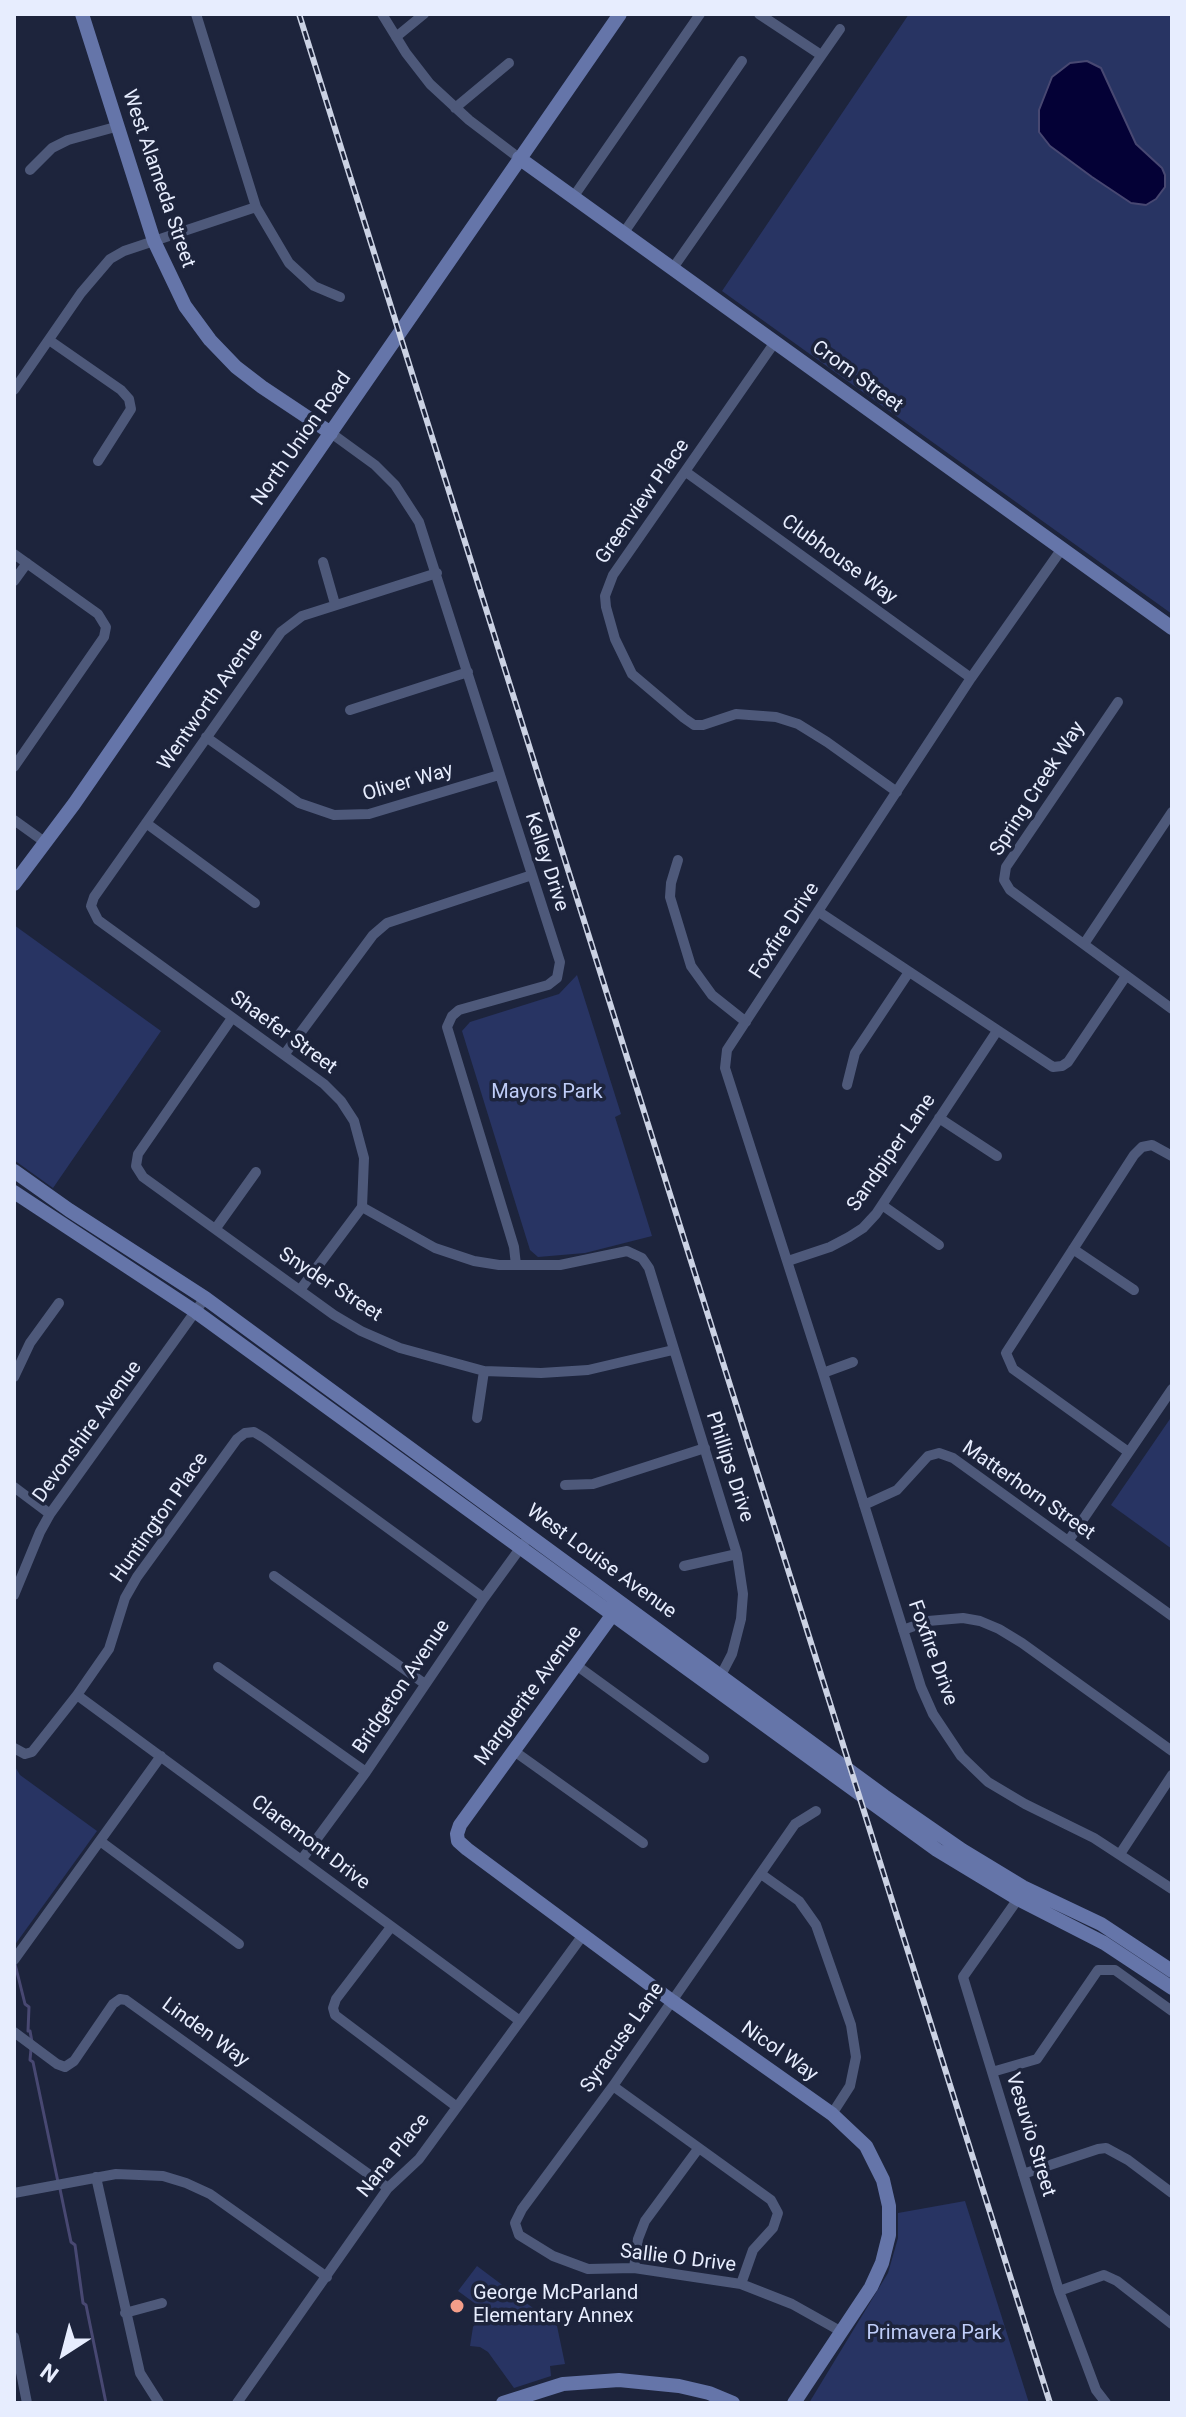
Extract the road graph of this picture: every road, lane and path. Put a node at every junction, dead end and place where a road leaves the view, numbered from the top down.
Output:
1 (82, 14) edge
2 (196, 14) edge
3 (382, 14) edge
4 (424, 14) edge
5 (620, 14) edge
6 (700, 14) edge
7 (759, 14) edge
8 (840, 29) dead end
9 (396, 37) junction
10 (821, 55) junction
11 (742, 61) dead end
12 (509, 63) dead end
13 (455, 108) junction
14 (119, 126) junction
15 (519, 158) junction
16 (30, 170) dead end
17 (574, 196) junction
18 (256, 207) junction
19 (625, 231) junction
20 (154, 241) junction
21 (673, 268) junction
22 (340, 297) dead end
23 (49, 340) junction
24 (775, 342) junction
25 (14, 390) edge
26 (331, 433) junction
27 (98, 461) dead end
28 (686, 472) junction
29 (1061, 550) junction
30 (14, 554) edge
31 (323, 562) dead end
32 (27, 563) junction
33 (437, 573) junction
34 (14, 581) edge
35 (335, 604) junction
36 (1172, 628) edge
37 (468, 672) junction
38 (971, 678) junction
39 (1118, 702) dead end
40 (350, 710) dead end
41 (206, 737) junction
42 (14, 767) edge
43 (499, 775) junction
44 (897, 792) junction
45 (1172, 812) edge
46 (14, 820) edge
47 (146, 823) junction
48 (46, 843) junction
49 (678, 860) dead end
50 (532, 875) junction
51 (14, 884) edge
52 (255, 903) dead end
53 (819, 912) junction
54 (106, 925) joint
55 (1084, 944) junction
56 (909, 972) junction
57 (1126, 976) junction
58 (1172, 1009) edge
59 (232, 1018) junction
60 (746, 1022) junction
61 (997, 1031) junction
62 (284, 1055) junction
63 (847, 1085) dead end
64 (939, 1118) junction
65 (997, 1156) dead end
66 (1172, 1156) edge
67 (14, 1171) edge
68 (256, 1172) dead end
69 (14, 1192) edge
70 (882, 1205) junction
71 (362, 1207) junction
72 (216, 1228) junction
73 (939, 1245) dead end
74 (1073, 1249) junction
75 (788, 1261) junction
76 (516, 1265) junction
77 (300, 1290) junction
78 (1134, 1290) dead end
79 (205, 1298) junction
80 (59, 1303) dead end
81 (196, 1312) junction
82 (673, 1350) junction
83 (853, 1362) dead end
84 (484, 1371) junction
85 (823, 1373) junction
86 (14, 1377) edge
87 (1172, 1389) edge
88 (477, 1418) dead end
89 (705, 1448) junction
90 (1127, 1451) junction
91 (565, 1485) dead end
92 (14, 1487) edge
93 (864, 1505) junction
94 (50, 1514) junction
95 (530, 1535) junction
96 (1069, 1540) junction
97 (521, 1548) junction
98 (737, 1554) junction
99 (684, 1566) dead end
100 (274, 1576) dead end
101 (14, 1595) edge
102 (484, 1598) junction
103 (622, 1602) junction
104 (612, 1615) junction
105 (1172, 1616) edge
106 (903, 1630) junction
107 (576, 1665) junction
108 (218, 1667) dead end
109 (717, 1681) junction
110 (425, 1684) junction
111 (77, 1695) junction
112 (14, 1748) edge
113 (514, 1751) junction
114 (1172, 1751) edge
115 (161, 1756) junction
116 (704, 1758) dead end
117 (366, 1772) junction
118 (1172, 1775) edge
119 (816, 1811) dead end
120 (468, 1814) joint
121 (100, 1841) junction
122 (643, 1843) dead end
123 (1120, 1854) junction
124 (302, 1859) junction
125 (761, 1874) junction
126 (1168, 1886) edge
127 (1021, 1893) junction
128 (391, 1927) junction
129 (583, 1935) junction
130 (239, 1944) dead end
131 (14, 1960) edge
132 (1172, 1971) edge
133 (1172, 1988) edge
134 (672, 2001) junction
135 (1172, 2011) edge
136 (520, 2021) junction
137 (14, 2032) edge
138 (992, 2072) junction
139 (613, 2086) junction
140 (457, 2107) junction
141 (832, 2114) junction
142 (698, 2149) junction
143 (1023, 2174) junction
144 (96, 2177) junction
145 (388, 2188) junction
146 (14, 2193) edge
147 (1172, 2193) edge
148 (515, 2223) joint
149 (634, 2268) junction
150 (327, 2277) junction
151 (741, 2284) junction
152 (1059, 2291) junction
153 (162, 2303) dead end
154 (125, 2313) junction
155 (1172, 2324) edge
156 (842, 2332) junction
157 (14, 2337) edge
158 (27, 2403) edge
159 (159, 2403) edge
160 (237, 2403) edge
161 (503, 2403) edge
162 (733, 2403) edge
163 (794, 2403) edge
164 (1106, 2403) edge

1 - 14 street, West Alameda Street
2 - 18 street
3 - 9 street
4 - 9 street
5 - 15 street, North Union Road
6 - 17 street
7 - 10 street
8 - 10 street
9 - 13 street
10 - 21 street
11 - 19 street
12 - 13 street
13 - 15 street
14 - 16 street
14 - 20 street, West Alameda Street
15 - 17 street, Crom Street
15 - 26 street, North Union Road
17 - 19 street, Crom Street
18 - 20 street
18 - 22 street
19 - 21 street, Crom Street
20 - 23 street
20 - 26 street, West Alameda Street
21 - 24 street, Crom Street
23 - 25 street
23 - 27 street
24 - 28 street, Greenview Place
24 - 29 street, Crom Street
26 - 33 street, Kelley Drive
26 - 48 street, North Union Road
28 - 38 street, Clubhouse Way
28 - 44 street, Greenview Place
29 - 36 street, Crom Street
29 - 38 street, Foxfire Drive
30 - 32 street
31 - 35 street
32 - 34 street
32 - 42 street
33 - 35 street, Wentworth Avenue
33 - 37 street, Kelley Drive
35 - 41 street, Wentworth Avenue
37 - 40 street
37 - 43 street, Kelley Drive
38 - 44 street, Foxfire Drive
39 - 55 street, Spring Creek Way
41 - 43 street, Oliver Way
41 - 47 street, Wentworth Avenue
43 - 50 street, Kelley Drive
44 - 53 street, Foxfire Drive
45 - 55 street
46 - 48 street
47 - 52 street
47 - 54 street, Wentworth Avenue
48 - 51 street, North Union Road
49 - 60 street
50 - 62 street
50 - 76 street, Kelley Drive
53 - 56 street
53 - 60 street, Foxfire Drive
54 - 59 street, Shaefer Street
55 - 57 street, Spring Creek Way
56 - 61 street
56 - 63 street
57 - 58 street, Spring Creek Way
57 - 61 street
59 - 62 street, Shaefer Street
59 - 72 street, Snyder Street
60 - 75 street, Foxfire Drive
61 - 64 street, Sandpiper Lane
62 - 71 street, Shaefer Street
64 - 65 street
64 - 70 street, Sandpiper Lane
66 - 74 street
67 - 79 street, West Louise Avenue
68 - 72 street
69 - 81 street, West Louise Avenue
70 - 73 street
70 - 75 street, Sandpiper Lane
71 - 76 street
71 - 77 street
72 - 77 street, Snyder Street
74 - 78 street
74 - 90 street
75 - 85 street, Foxfire Drive
76 - 82 street, Phillips Drive
77 - 84 street, Snyder Street
79 - 81 street, Devonshire Avenue
79 - 95 street, West Louise Avenue
80 - 86 street
81 - 94 street, Devonshire Avenue
81 - 97 street, West Louise Avenue
82 - 84 street, Snyder Street
82 - 89 street, Phillips Drive
83 - 85 street
84 - 88 street
85 - 93 street, Foxfire Drive
87 - 90 street
89 - 91 street
89 - 98 street, Phillips Drive
90 - 96 street
92 - 94 street
93 - 96 street, Matterhorn Street
93 - 106 street, Foxfire Drive
94 - 101 street, Devonshire Avenue
95 - 97 street, Bridgeton Avenue
95 - 103 street, West Louise Avenue
96 - 105 street, Matterhorn Street
97 - 102 street, Bridgeton Avenue
97 - 104 street, West Louise Avenue
98 - 99 street
98 - 109 street, Phillips Drive
100 - 110 street
102 - 110 street, Bridgeton Avenue
102 - 111 street, Huntington Place
103 - 104 street, Marguerite Avenue
103 - 109 street, West Louise Avenue
104 - 107 street, Marguerite Avenue
104 - 109 street, West Louise Avenue
106 - 114 street
106 - 123 street, Foxfire Drive
107 - 113 street, Marguerite Avenue
107 - 116 street
108 - 117 street
109 - 127 street, West Louise Avenue
110 - 117 street, Bridgeton Avenue
111 - 112 street, Huntington Place
111 - 115 street, Claremont Drive
113 - 120 street, Marguerite Avenue
113 - 122 street
115 - 121 street
115 - 124 street, Claremont Drive
117 - 124 street, Bridgeton Avenue
118 - 123 street
119 - 125 street, Syracuse Lane
120 - 129 street, Nicol Way
121 - 130 street
121 - 131 street
123 - 126 street, Foxfire Drive
124 - 128 street, Claremont Drive
125 - 134 street, Syracuse Lane
125 - 141 street
127 - 132 street, West Louise Avenue
127 - 133 street, West Louise Avenue
127 - 138 street, Vesuvio Street
128 - 136 street, Claremont Drive
128 - 140 street
129 - 134 street, Nicol Way
129 - 136 street, Nana Place
134 - 139 street, Syracuse Lane
134 - 141 street, Nicol Way
135 - 138 street
136 - 140 street, Nana Place
137 - 145 street, Linden Way
138 - 143 street, Vesuvio Street
139 - 142 street
139 - 148 street, Syracuse Lane
140 - 145 street, Nana Place
141 - 156 street, Nicol Way
142 - 149 street
142 - 151 street
143 - 147 street
143 - 152 street, Vesuvio Street
144 - 146 street
144 - 150 street
144 - 154 street
145 - 150 street, Nana Place
148 - 149 street, Sallie O Drive
149 - 151 street, Sallie O Drive
150 - 160 street, Nana Place
151 - 156 street, Sallie O Drive
152 - 155 street
152 - 164 street, Vesuvio Street
153 - 154 street
154 - 159 street
156 - 163 street, Nicol Way
157 - 158 street
161 - 162 street

